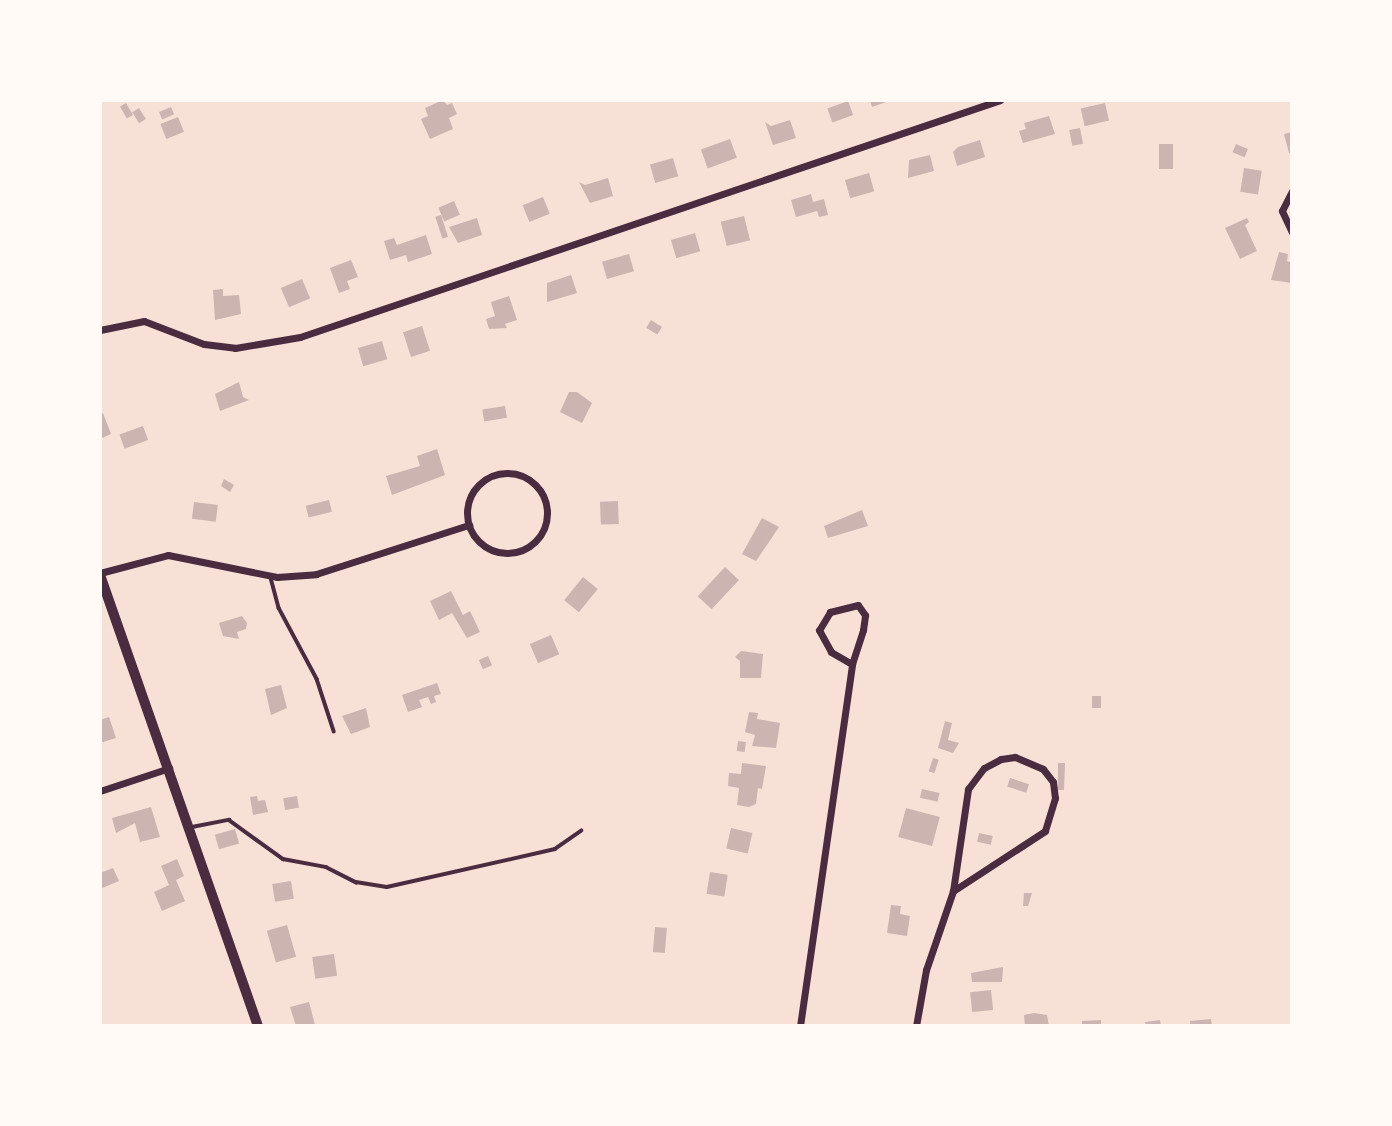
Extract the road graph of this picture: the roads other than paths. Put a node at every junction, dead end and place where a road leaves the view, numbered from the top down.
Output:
1 (1000, 100) edge
2 (1292, 191) edge
3 (1292, 232) edge
4 (100, 330) edge
5 (469, 525) junction
6 (100, 574) edge
7 (271, 576) junction
8 (852, 664) junction
9 (334, 731) dead end
10 (170, 768) junction
11 (100, 791) edge
12 (190, 827) junction
13 (581, 831) dead end
14 (953, 891) junction
15 (258, 1026) edge
16 (800, 1026) edge
17 (916, 1026) edge

1 - 4 street
2 - 3 street
5 - 5 street
5 - 7 street
6 - 7 street
6 - 10 main road
7 - 9 lane
8 - 8 street
8 - 16 street
10 - 11 street
10 - 12 main road
12 - 13 lane
12 - 15 main road
14 - 14 street
14 - 17 street

